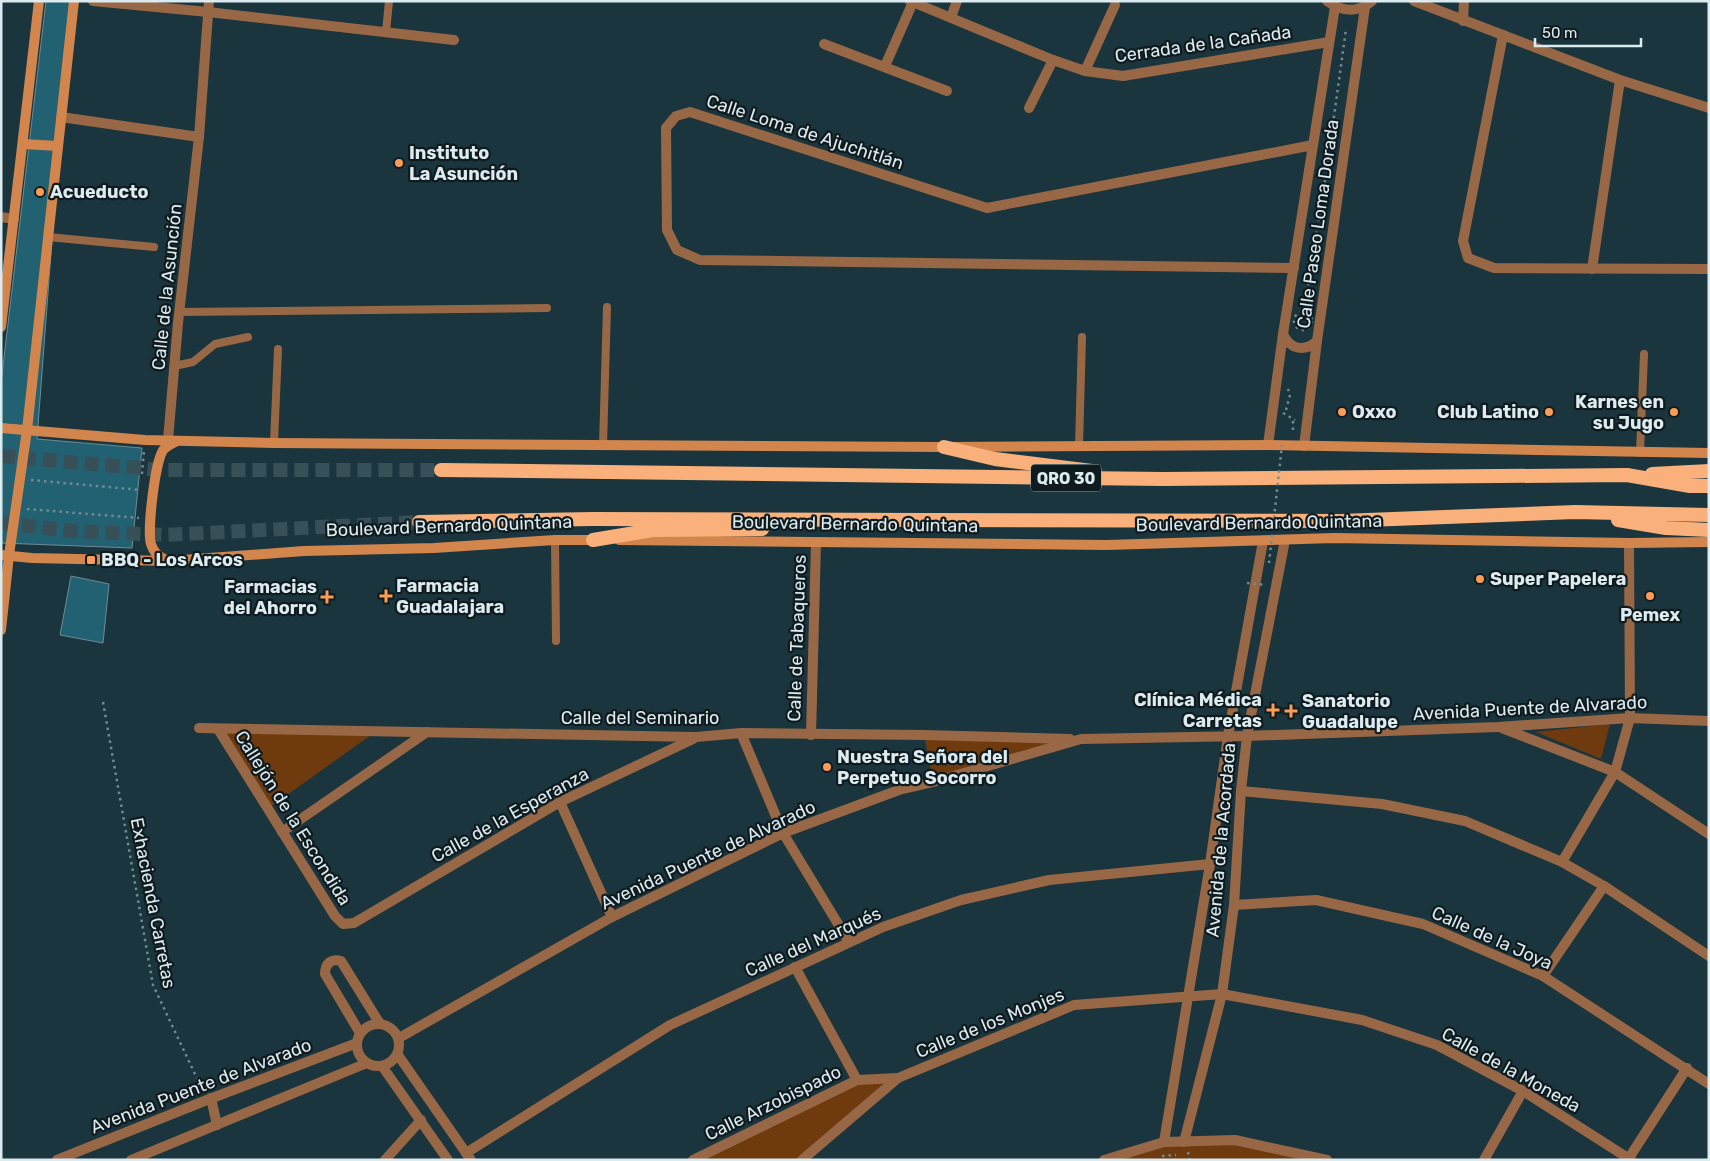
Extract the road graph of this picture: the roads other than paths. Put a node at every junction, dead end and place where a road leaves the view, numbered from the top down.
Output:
1 (39, 1) edge
2 (74, 1) edge
3 (93, 1) edge
4 (209, 1) edge
5 (389, 1) edge
6 (958, 1) edge
7 (1414, 1) edge
8 (1464, 1) edge
9 (911, 2) edge
10 (1331, 4) edge
11 (1368, 4) edge
12 (1115, 5) dead end
13 (208, 12) junction
14 (950, 18) junction
15 (1463, 21) junction
16 (386, 32) junction
17 (1503, 35) junction
18 (454, 40) dead end
19 (1329, 42) junction
20 (824, 44) dead end
21 (1053, 60) junction
22 (885, 66) junction
23 (1085, 72) junction
24 (1620, 80) junction
25 (947, 91) dead end
26 (1029, 108) dead end
27 (1709, 108) edge
28 (62, 117) junction
29 (199, 137) junction
30 (23, 144) junction
31 (58, 146) junction
32 (1318, 146) junction
33 (1, 217) edge
34 (14, 219) junction
35 (48, 237) junction
36 (154, 247) dead end
37 (1294, 268) junction
38 (1592, 268) junction
39 (1709, 268) edge
40 (607, 307) dead end
41 (547, 308) dead end
42 (179, 312) junction
43 (1, 327) edge
44 (1283, 334) junction
45 (248, 337) dead end
46 (1082, 338) dead end
47 (1317, 341) junction
48 (278, 350) dead end
49 (1644, 354) dead end
50 (174, 366) junction
51 (1, 428) edge
52 (27, 430) junction
53 (173, 440) junction
54 (274, 443) junction
55 (603, 445) junction
56 (1268, 445) junction
57 (1079, 446) junction
58 (1304, 446) junction
59 (944, 448) junction
60 (1640, 453) junction
61 (1709, 453) edge
62 (441, 470) tunnel mouth
63 (1709, 471) edge
64 (1627, 475) junction
65 (1163, 479) junction
66 (1709, 486) edge
67 (1575, 512) junction
68 (1709, 514) edge
69 (932, 520) junction
70 (419, 522) tunnel mouth
71 (1709, 530) edge
72 (555, 540) junction
73 (593, 540) junction
74 (1285, 540) junction
75 (1263, 541) junction
76 (1709, 542) edge
77 (816, 543) junction
78 (1629, 543) junction
79 (5, 555) edge
80 (169, 561) junction
81 (1, 630) edge
82 (556, 641) dead end
83 (1630, 718) junction
84 (1709, 721) edge
85 (1498, 726) junction
86 (199, 728) dead end
87 (218, 728) junction
88 (427, 732) junction
89 (741, 733) junction
90 (811, 735) junction
91 (1228, 736) junction
92 (1247, 736) junction
93 (696, 737) junction
94 (1081, 739) junction
95 (1615, 772) junction
96 (1240, 791) junction
97 (560, 802) junction
98 (282, 832) junction
99 (783, 834) junction
100 (1709, 834) edge
101 (1562, 862) junction
102 (1210, 864) junction
103 (1604, 886) junction
104 (1234, 905) junction
105 (612, 917) junction
106 (343, 924) joint
107 (850, 942) junction
108 (1709, 956) edge
109 (794, 967) junction
110 (1543, 976) junction
111 (1222, 994) junction
112 (1188, 997) junction
113 (380, 1024) junction
114 (359, 1038) junction
115 (399, 1038) junction
116 (398, 1055) junction
117 (367, 1063) junction
118 (382, 1066) junction
119 (1687, 1068) junction
120 (898, 1078) junction
121 (857, 1080) junction
122 (1709, 1084) edge
123 (1524, 1091) junction
124 (209, 1099) junction
125 (421, 1120) junction
126 (217, 1125) junction
127 (1164, 1142) junction
128 (1184, 1142) junction
129 (468, 1156) edge
130 (1630, 1159) edge
131 (57, 1160) edge
132 (131, 1160) edge
133 (385, 1160) edge
134 (448, 1160) edge
135 (694, 1160) edge
136 (802, 1160) edge
137 (1104, 1160) edge
138 (1327, 1160) edge
139 (1484, 1160) edge

1 - 30 main road
2 - 28 main road
3 - 13 street
4 - 13 street, Calle de la Asunción
5 - 16 lane
6 - 14 street
7 - 15 street
8 - 15 street
9 - 14 street, Cerrada de la Cañada
9 - 22 street
10 - 11 street
10 - 19 street, Calle Paseo Loma Dorada
11 - 47 street, Calle Paseo Loma Dorada
12 - 23 street
13 - 16 street
13 - 29 street, Calle de la Asunción
14 - 21 street, Cerrada de la Cañada
15 - 17 street
16 - 18 street
17 - 24 street
17 - 38 street
19 - 23 street, Cerrada de la Cañada
19 - 32 street, Calle Paseo Loma Dorada
20 - 22 street
21 - 23 street, Cerrada de la Cañada
21 - 26 street
22 - 25 street
24 - 27 street
24 - 38 street
28 - 29 street
28 - 31 main road
29 - 42 street, Calle de la Asunción
30 - 31 main road
30 - 34 main road
31 - 35 main road
32 - 37 street, Calle Paseo Loma Dorada
32 - 37 street, Calle Loma de Ajuchitlán
33 - 34 street
34 - 43 main road
35 - 36 lane
35 - 52 main road
37 - 44 street, Calle Paseo Loma Dorada
38 - 39 street
40 - 55 lane
41 - 42 lane
42 - 50 street, Calle de la Asunción
44 - 47 street
44 - 56 street, Calle Paseo Loma Dorada
45 - 50 lane
46 - 57 lane
47 - 58 street, Calle Paseo Loma Dorada
48 - 54 lane
49 - 60 lane
50 - 53 street, Calle de la Asunción
51 - 52 main road
52 - 53 main road
52 - 79 main road
53 - 54 main road
53 - 80 main road
54 - 55 main road
55 - 59 main road
56 - 57 main road
56 - 58 main road
57 - 59 main road
58 - 60 main road
59 - 65 highway
60 - 61 main road
62 - 65 highway, QRO 30
63 - 64 highway
64 - 65 highway, QRO 30
64 - 66 highway, QRO 30
67 - 68 highway, Boulevard Bernardo Quintana
67 - 69 highway, Boulevard Bernardo Quintana
67 - 71 highway
69 - 70 highway, Boulevard Bernardo Quintana
69 - 73 highway
72 - 73 main road, Boulevard Bernardo Quintana
72 - 80 main road, Boulevard Bernardo Quintana
72 - 82 lane
73 - 77 main road, Boulevard Bernardo Quintana
74 - 75 main road, Boulevard Bernardo Quintana
74 - 78 main road, Boulevard Bernardo Quintana
74 - 92 street, Avenida de la Acordada
75 - 77 main road, Boulevard Bernardo Quintana
75 - 91 street, Avenida de la Acordada
76 - 78 main road, Boulevard Bernardo Quintana
77 - 90 street, Calle de Tabaqueros
78 - 83 street
79 - 80 main road, Boulevard Bernardo Quintana
79 - 81 main road
83 - 84 street, Avenida Puente de Alvarado
83 - 85 street, Avenida Puente de Alvarado
83 - 95 street
85 - 92 street, Avenida Puente de Alvarado
85 - 95 street
86 - 87 street, Calle del Seminario
87 - 88 street, Calle del Seminario
87 - 98 street, Callejón de la Escondida
88 - 93 street, Calle del Seminario
88 - 98 street
89 - 90 street, Calle del Seminario
89 - 93 street, Calle del Seminario
89 - 99 street
90 - 94 street, Calle del Seminario
91 - 92 street, Avenida Puente de Alvarado
91 - 94 street, Avenida Puente de Alvarado
91 - 102 street, Avenida de la Acordada
92 - 96 street, Avenida de la Acordada
93 - 97 street, Calle de la Esperanza
94 - 99 street, Avenida Puente de Alvarado
95 - 100 street
95 - 101 street
96 - 101 street
96 - 104 street, Avenida de la Acordada
97 - 105 street
97 - 106 street, Calle de la Esperanza
98 - 106 street, Callejón de la Escondida
99 - 105 street, Avenida Puente de Alvarado
99 - 107 street
101 - 103 street
102 - 107 street, Calle del Marqués
102 - 112 street, Avenida de la Acordada
103 - 108 street
103 - 110 street
104 - 110 street, Calle de la Joya
104 - 111 street, Avenida de la Acordada
105 - 115 street, Avenida Puente de Alvarado
107 - 109 street, Calle del Marqués
109 - 121 street
109 - 129 street, Calle del Marqués
110 - 119 street, Calle de la Joya
111 - 112 street, Calle de los Monjes
111 - 123 street, Calle de la Moneda
111 - 128 street, Avenida de la Acordada
112 - 120 street, Calle de los Monjes
112 - 127 street, Avenida de la Acordada
113 - 114 street
113 - 114 street
113 - 115 street
114 - 117 street
114 - 124 street, Avenida Puente de Alvarado
115 - 116 street
116 - 118 street
116 - 129 street
117 - 118 street
117 - 126 street
118 - 125 street
119 - 122 street, Calle de la Joya
119 - 130 street
120 - 121 street, Calle Arzobispado
120 - 136 street, Calle de los Monjes
121 - 135 street, Calle Arzobispado
123 - 130 street, Calle de la Moneda
123 - 139 street
124 - 126 street
124 - 131 street, Avenida Puente de Alvarado
125 - 133 street
125 - 134 street
126 - 132 street
127 - 128 street
127 - 137 street
128 - 138 street

